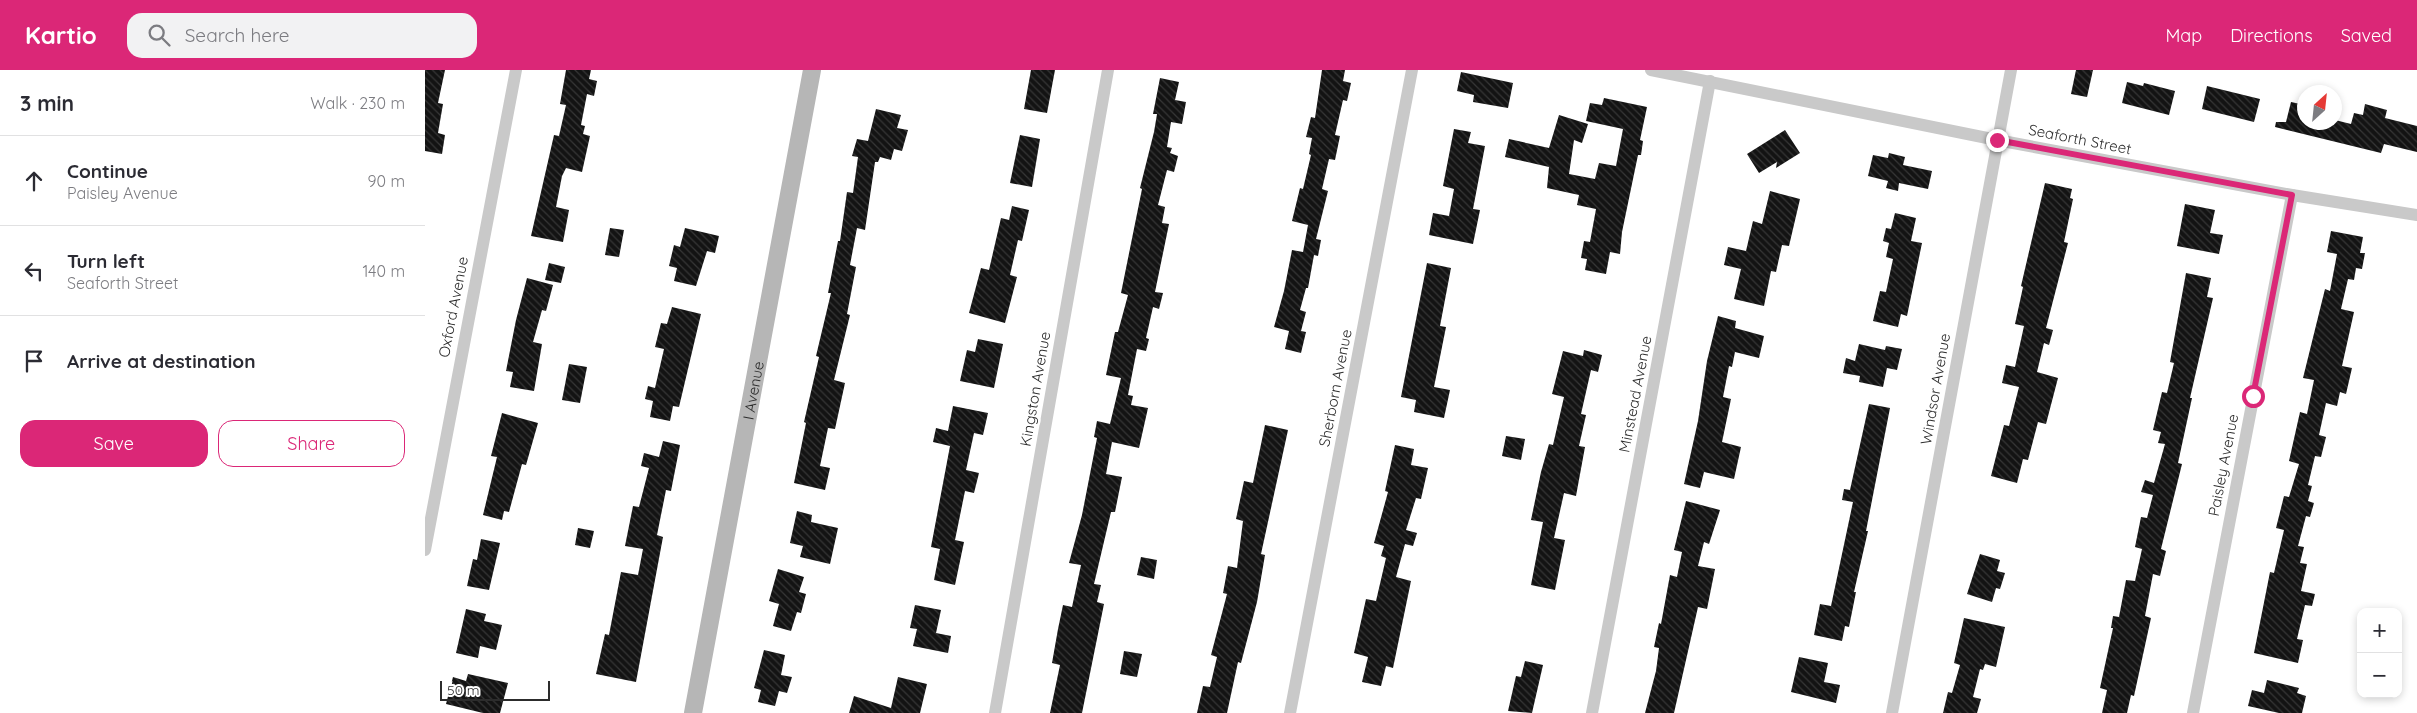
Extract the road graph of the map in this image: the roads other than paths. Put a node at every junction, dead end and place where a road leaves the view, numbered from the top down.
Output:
1 (516, 70) edge
2 (812, 70) edge
3 (1108, 70) edge
4 (1412, 70) edge
5 (1651, 70) edge
6 (2011, 70) edge
7 (1710, 81) junction
8 (1997, 140) junction
9 (2292, 195) junction
10 (2417, 215) edge
11 (425, 550) edge
12 (693, 713) edge
13 (995, 713) edge
14 (1290, 713) edge
15 (1592, 713) edge
16 (1892, 713) edge
17 (2193, 713) edge

1 - 11 street, Oxford Avenue
2 - 12 main road, I Avenue
3 - 13 street, Kingston Avenue
4 - 14 street, Sherborn Avenue
5 - 7 street, Seaforth Street
6 - 8 street, Windsor Avenue
7 - 8 street, Seaforth Street
7 - 15 street, Minstead Avenue
8 - 9 street, Seaforth Street
8 - 16 street, Windsor Avenue
9 - 10 street, Seaforth Street
9 - 17 street, Paisley Avenue

